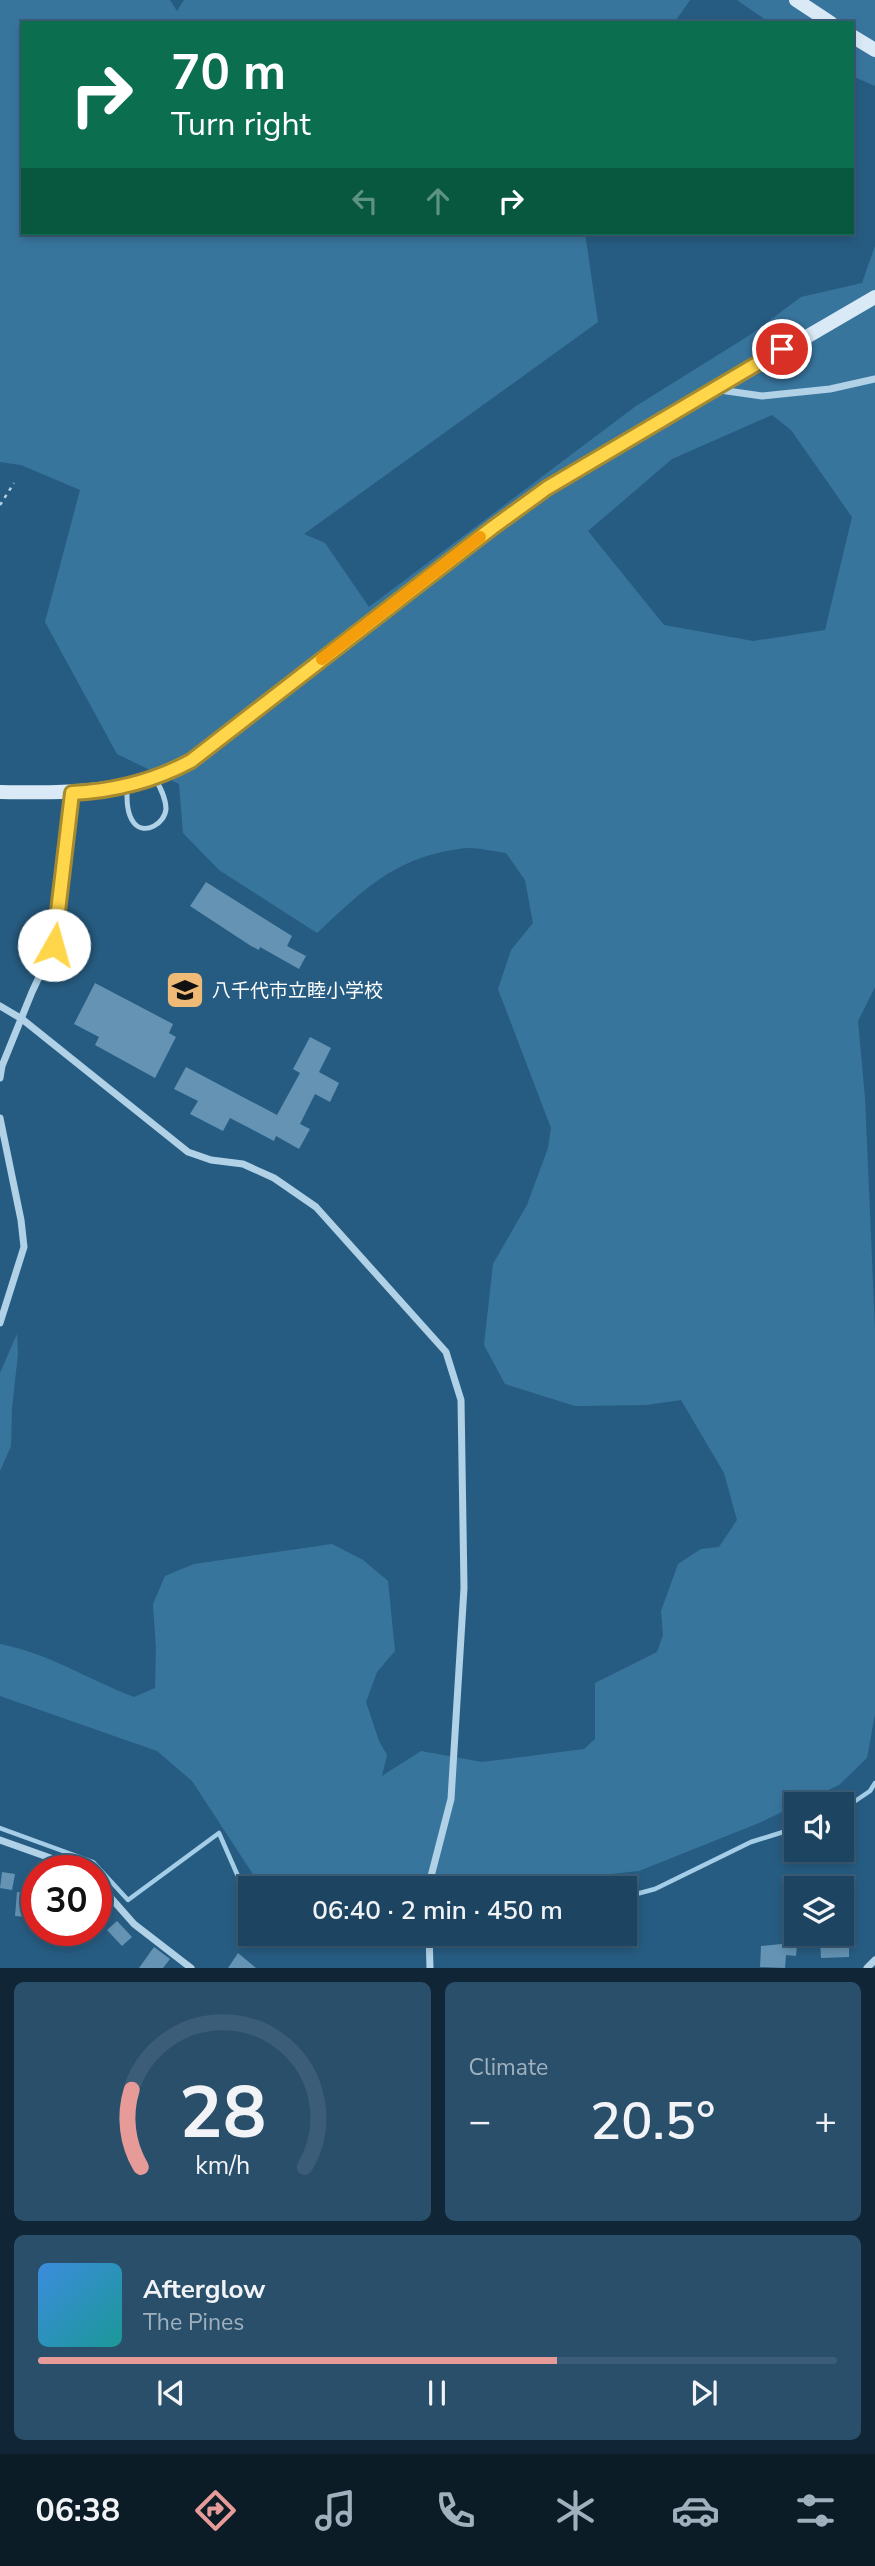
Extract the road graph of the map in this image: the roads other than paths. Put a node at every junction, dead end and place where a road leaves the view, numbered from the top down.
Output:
1 (796, 0) edge
2 (828, 21) edge
3 (854, 37) edge
4 (875, 50) edge
5 (875, 297) edge
6 (875, 379) edge
7 (715, 389) junction
8 (155, 778) junction
9 (127, 785) junction
10 (0, 792) edge
11 (72, 793) junction
12 (0, 1006) edge
13 (22, 1019) junction
14 (0, 1078) edge
15 (0, 1118) edge
16 (0, 1323) edge
17 (0, 1840) edge
18 (42, 1855) edge
19 (430, 1876) edge
20 (112, 1899) edge
21 (429, 1946) edge
22 (875, 1960) edge
23 (191, 1968) edge
24 (430, 1968) edge
25 (867, 1968) edge

1 - 2 street
3 - 4 street
5 - 7 street
6 - 7 street
7 - 8 street
8 - 9 street
8 - 9 lane
9 - 11 street
10 - 11 street
11 - 13 street
12 - 13 street
13 - 14 street
13 - 19 street
15 - 16 street
17 - 18 street
20 - 23 street
21 - 24 street
22 - 25 street

